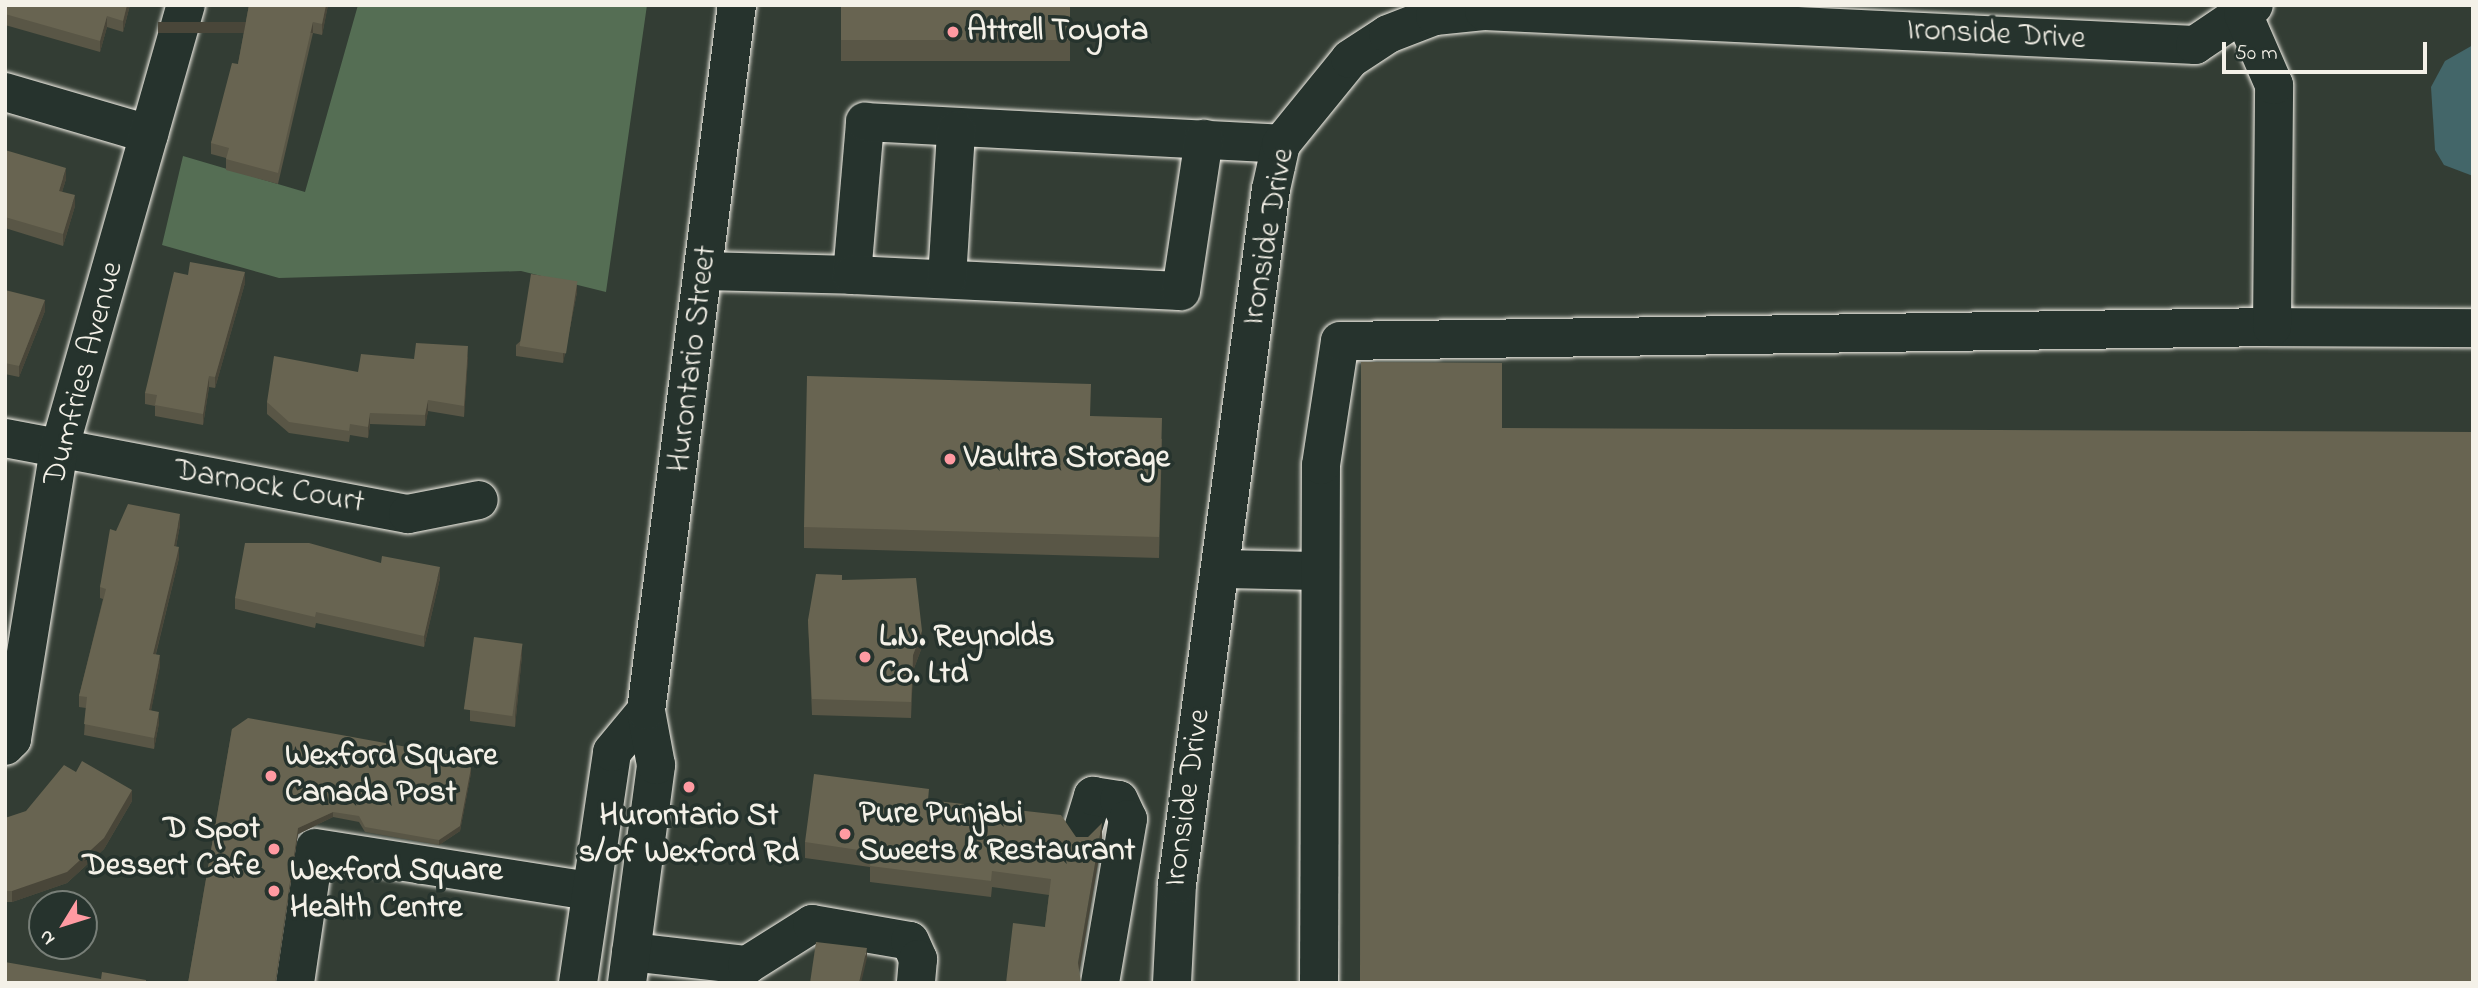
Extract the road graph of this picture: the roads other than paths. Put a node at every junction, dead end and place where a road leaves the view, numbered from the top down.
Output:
1 (186, 5) edge
2 (737, 5) edge
3 (2248, 10) edge
4 (5, 92) edge
5 (956, 130) junction
6 (149, 134) junction
7 (1204, 139) junction
8 (1281, 144) junction
9 (704, 271) junction
10 (852, 275) junction
11 (947, 279) junction
12 (2272, 327) junction
13 (2473, 328) edge
14 (5, 438) edge
15 (59, 450) junction
16 (479, 500) dead end
17 (1221, 569) junction
18 (1320, 572) junction
19 (646, 711) junction
20 (5, 746) edge
21 (1082, 832) dead end
22 (590, 891) junction
23 (629, 967) edge
24 (295, 983) edge
25 (578, 983) edge
26 (916, 983) edge
27 (1100, 983) edge
28 (1172, 983) edge
29 (1319, 983) edge

1 - 6 street, Dumfries Avenue
2 - 9 street, Hurontario Street
3 - 8 street, Ironside Drive
3 - 12 street
4 - 6 street
5 - 7 street
5 - 10 street
5 - 11 street
6 - 15 street, Dumfries Avenue
7 - 8 street
7 - 11 street
8 - 17 street, Ironside Drive
9 - 10 street
9 - 19 street, Hurontario Street
10 - 11 street
12 - 13 street
12 - 18 street
14 - 15 street, Darnock Court
15 - 16 street, Darnock Court
15 - 20 street, Dumfries Avenue
17 - 18 street
17 - 28 street, Ironside Drive
18 - 29 street
19 - 22 street
19 - 23 street, Hurontario Street
21 - 27 street
22 - 24 street
22 - 25 street
23 - 26 street

